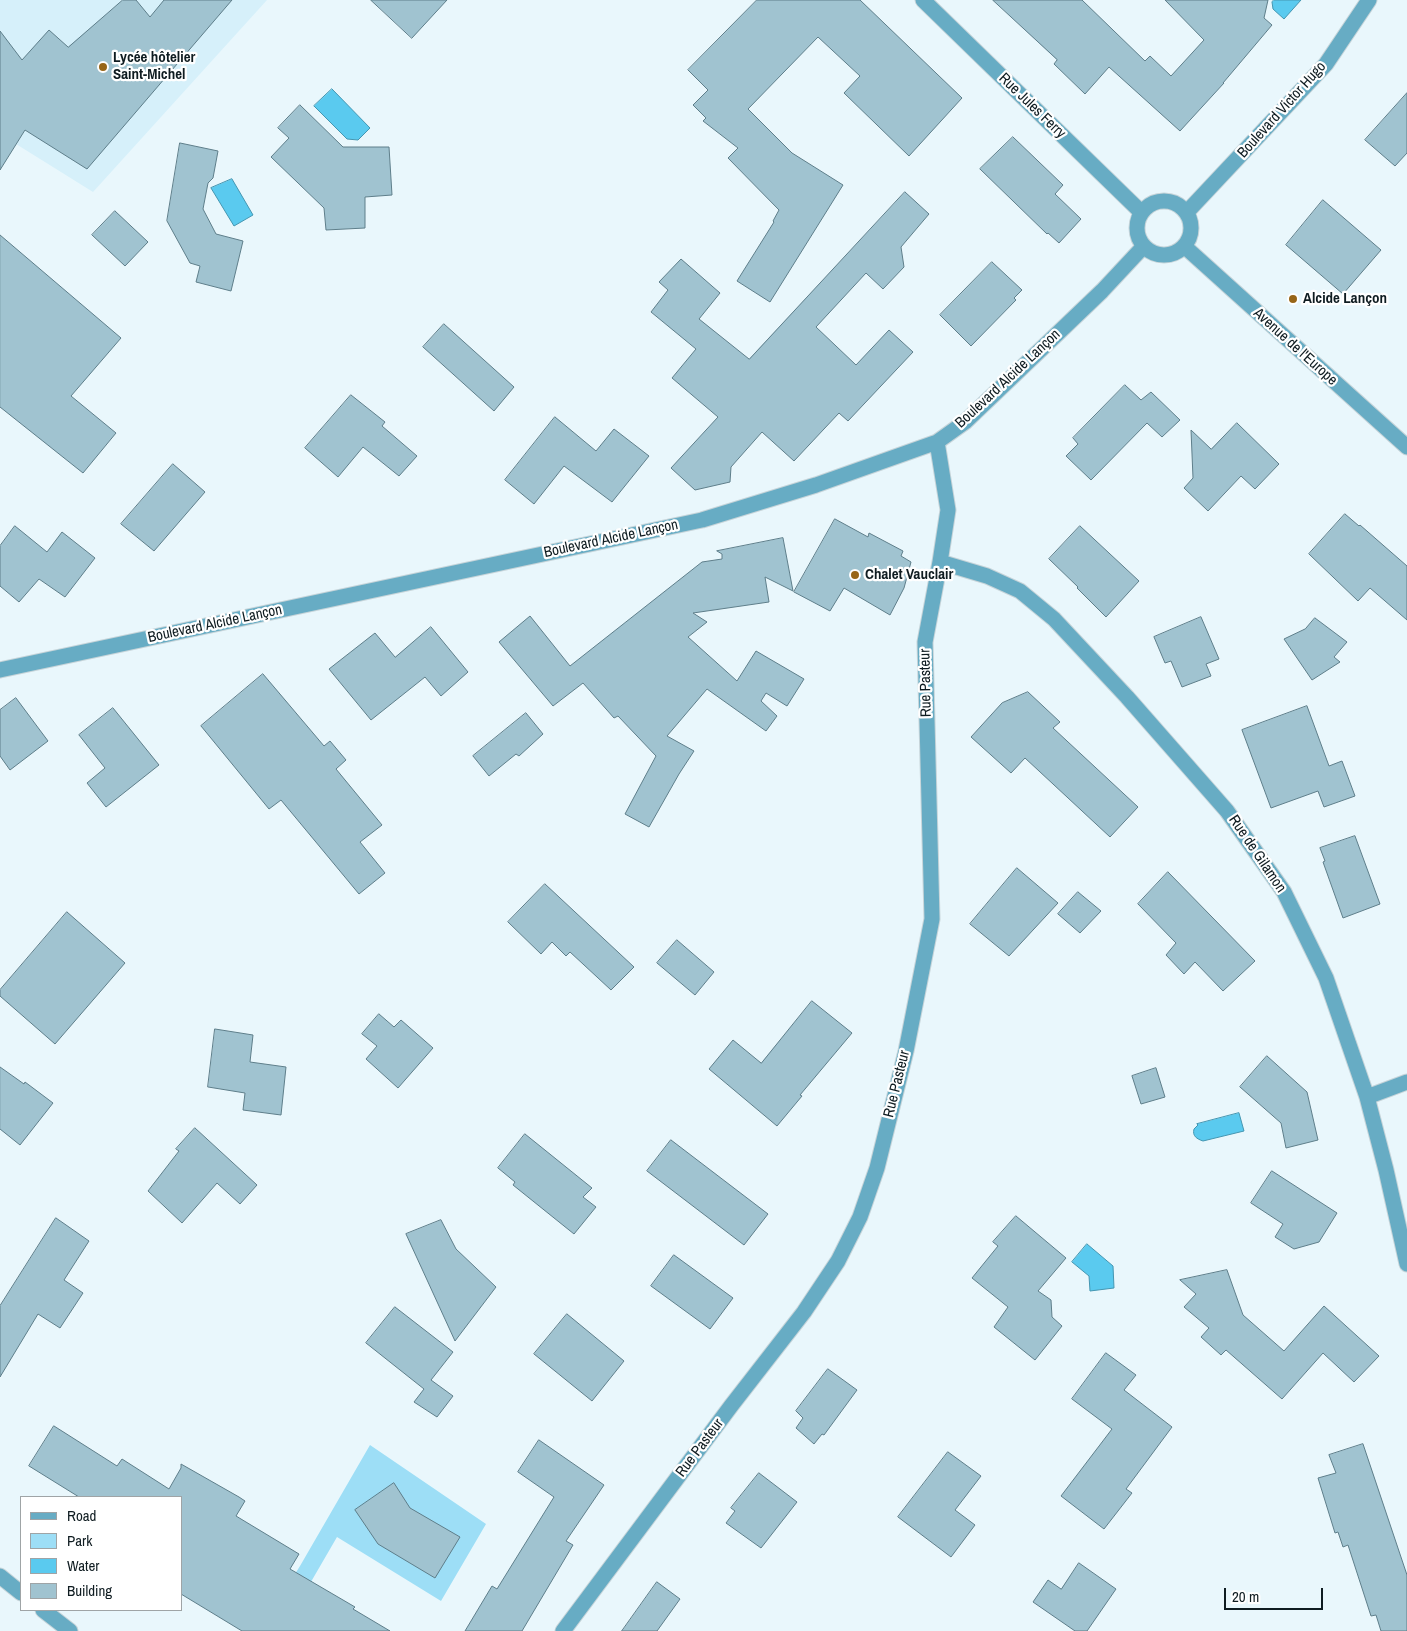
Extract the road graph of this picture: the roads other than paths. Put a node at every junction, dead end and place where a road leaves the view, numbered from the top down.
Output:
1 (923, 0) edge
2 (1368, 0) edge
3 (1142, 212) junction
4 (1187, 212) junction
5 (1144, 246) junction
6 (1184, 246) junction
7 (937, 442) junction
8 (1407, 447) edge
9 (940, 562) junction
10 (0, 670) edge
11 (1407, 1082) edge
12 (1367, 1097) junction
13 (1407, 1264) edge
14 (0, 1576) edge
15 (20, 1592) edge
16 (44, 1611) edge
17 (70, 1631) edge
18 (563, 1631) edge

1 - 3 street, Rue Jules Ferry
2 - 4 street, Boulevard Victor Hugo
3 - 4 street
3 - 5 street
4 - 6 street
5 - 6 street
5 - 7 street, Boulevard Alcide Lançon
6 - 8 street, Avenue de l'Europe
7 - 9 street, Rue Pasteur
7 - 10 street, Boulevard Alcide Lançon
9 - 12 street, Rue de Gilamon
9 - 18 street, Rue Pasteur
11 - 12 street
12 - 13 street, Rue de Gilamon
14 - 15 street
16 - 17 street

